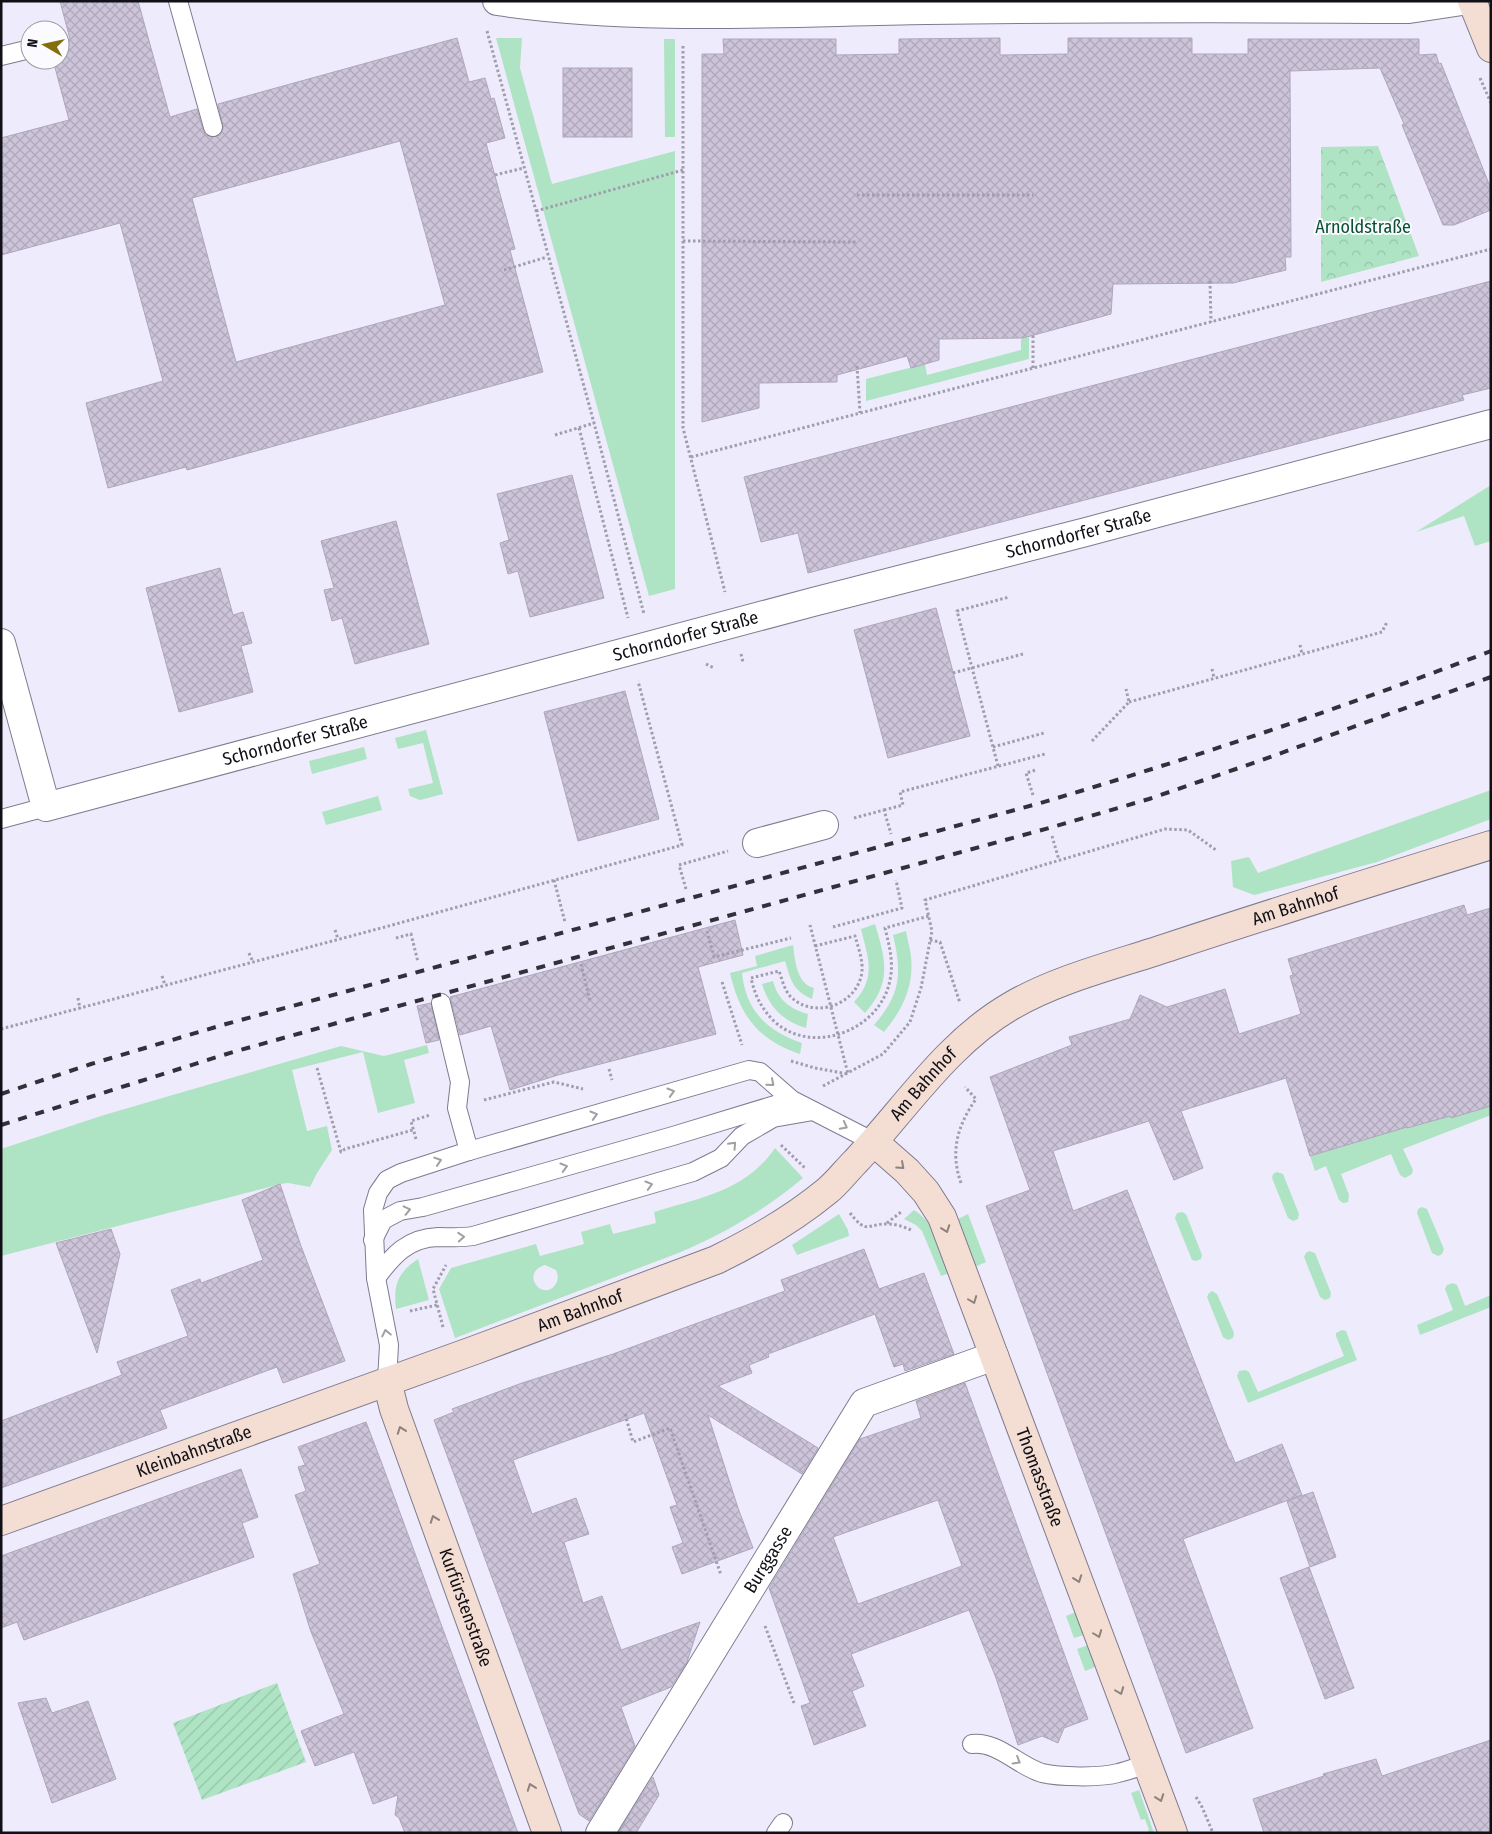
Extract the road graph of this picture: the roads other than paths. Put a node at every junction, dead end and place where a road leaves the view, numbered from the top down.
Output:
1 (178, 1) edge
2 (1462, 1) edge
3 (1472, 1) edge
4 (492, 13) edge
5 (1491, 48) edge
6 (20, 51) edge
7 (1, 56) edge
8 (213, 127) dead end
9 (1491, 424) edge
10 (1, 643) edge
11 (46, 807) junction
12 (1, 819) edge
13 (824, 825) dead end
14 (757, 843) dead end
15 (1491, 844) edge
16 (441, 1003) dead end
17 (792, 1100) junction
18 (814, 1110) junction
19 (874, 1142) junction
20 (469, 1151) junction
21 (373, 1240) junction
22 (376, 1278) junction
23 (994, 1356) junction
24 (387, 1381) junction
25 (1, 1521) edge
26 (972, 1744) dead end
27 (1147, 1764) junction
28 (547, 1833) edge
29 (600, 1833) edge
30 (1173, 1833) edge

1 - 8 lane
2 - 4 street
3 - 5 street
6 - 7 lane
9 - 11 street, Schorndorfer Straße
10 - 11 street
11 - 12 lane
13 - 14 street
15 - 19 street, Am Bahnhof
16 - 20 lane
17 - 18 lane
20 -> 17 lane
21 -> 17 lane
18 -> 19 lane
22 -> 18 lane
19 -> 23 street, Thomasstraße
19 - 24 street, Am Bahnhof
21 -> 20 lane
21 - 22 lane
24 -> 22 lane
23 -> 27 street, Thomasstraße
23 - 29 street, Burggasse
24 - 25 street, Kleinbahnstraße
28 -> 24 street, Kurfürstenstraße
26 -> 27 lane
27 -> 30 street, Thomasstraße

